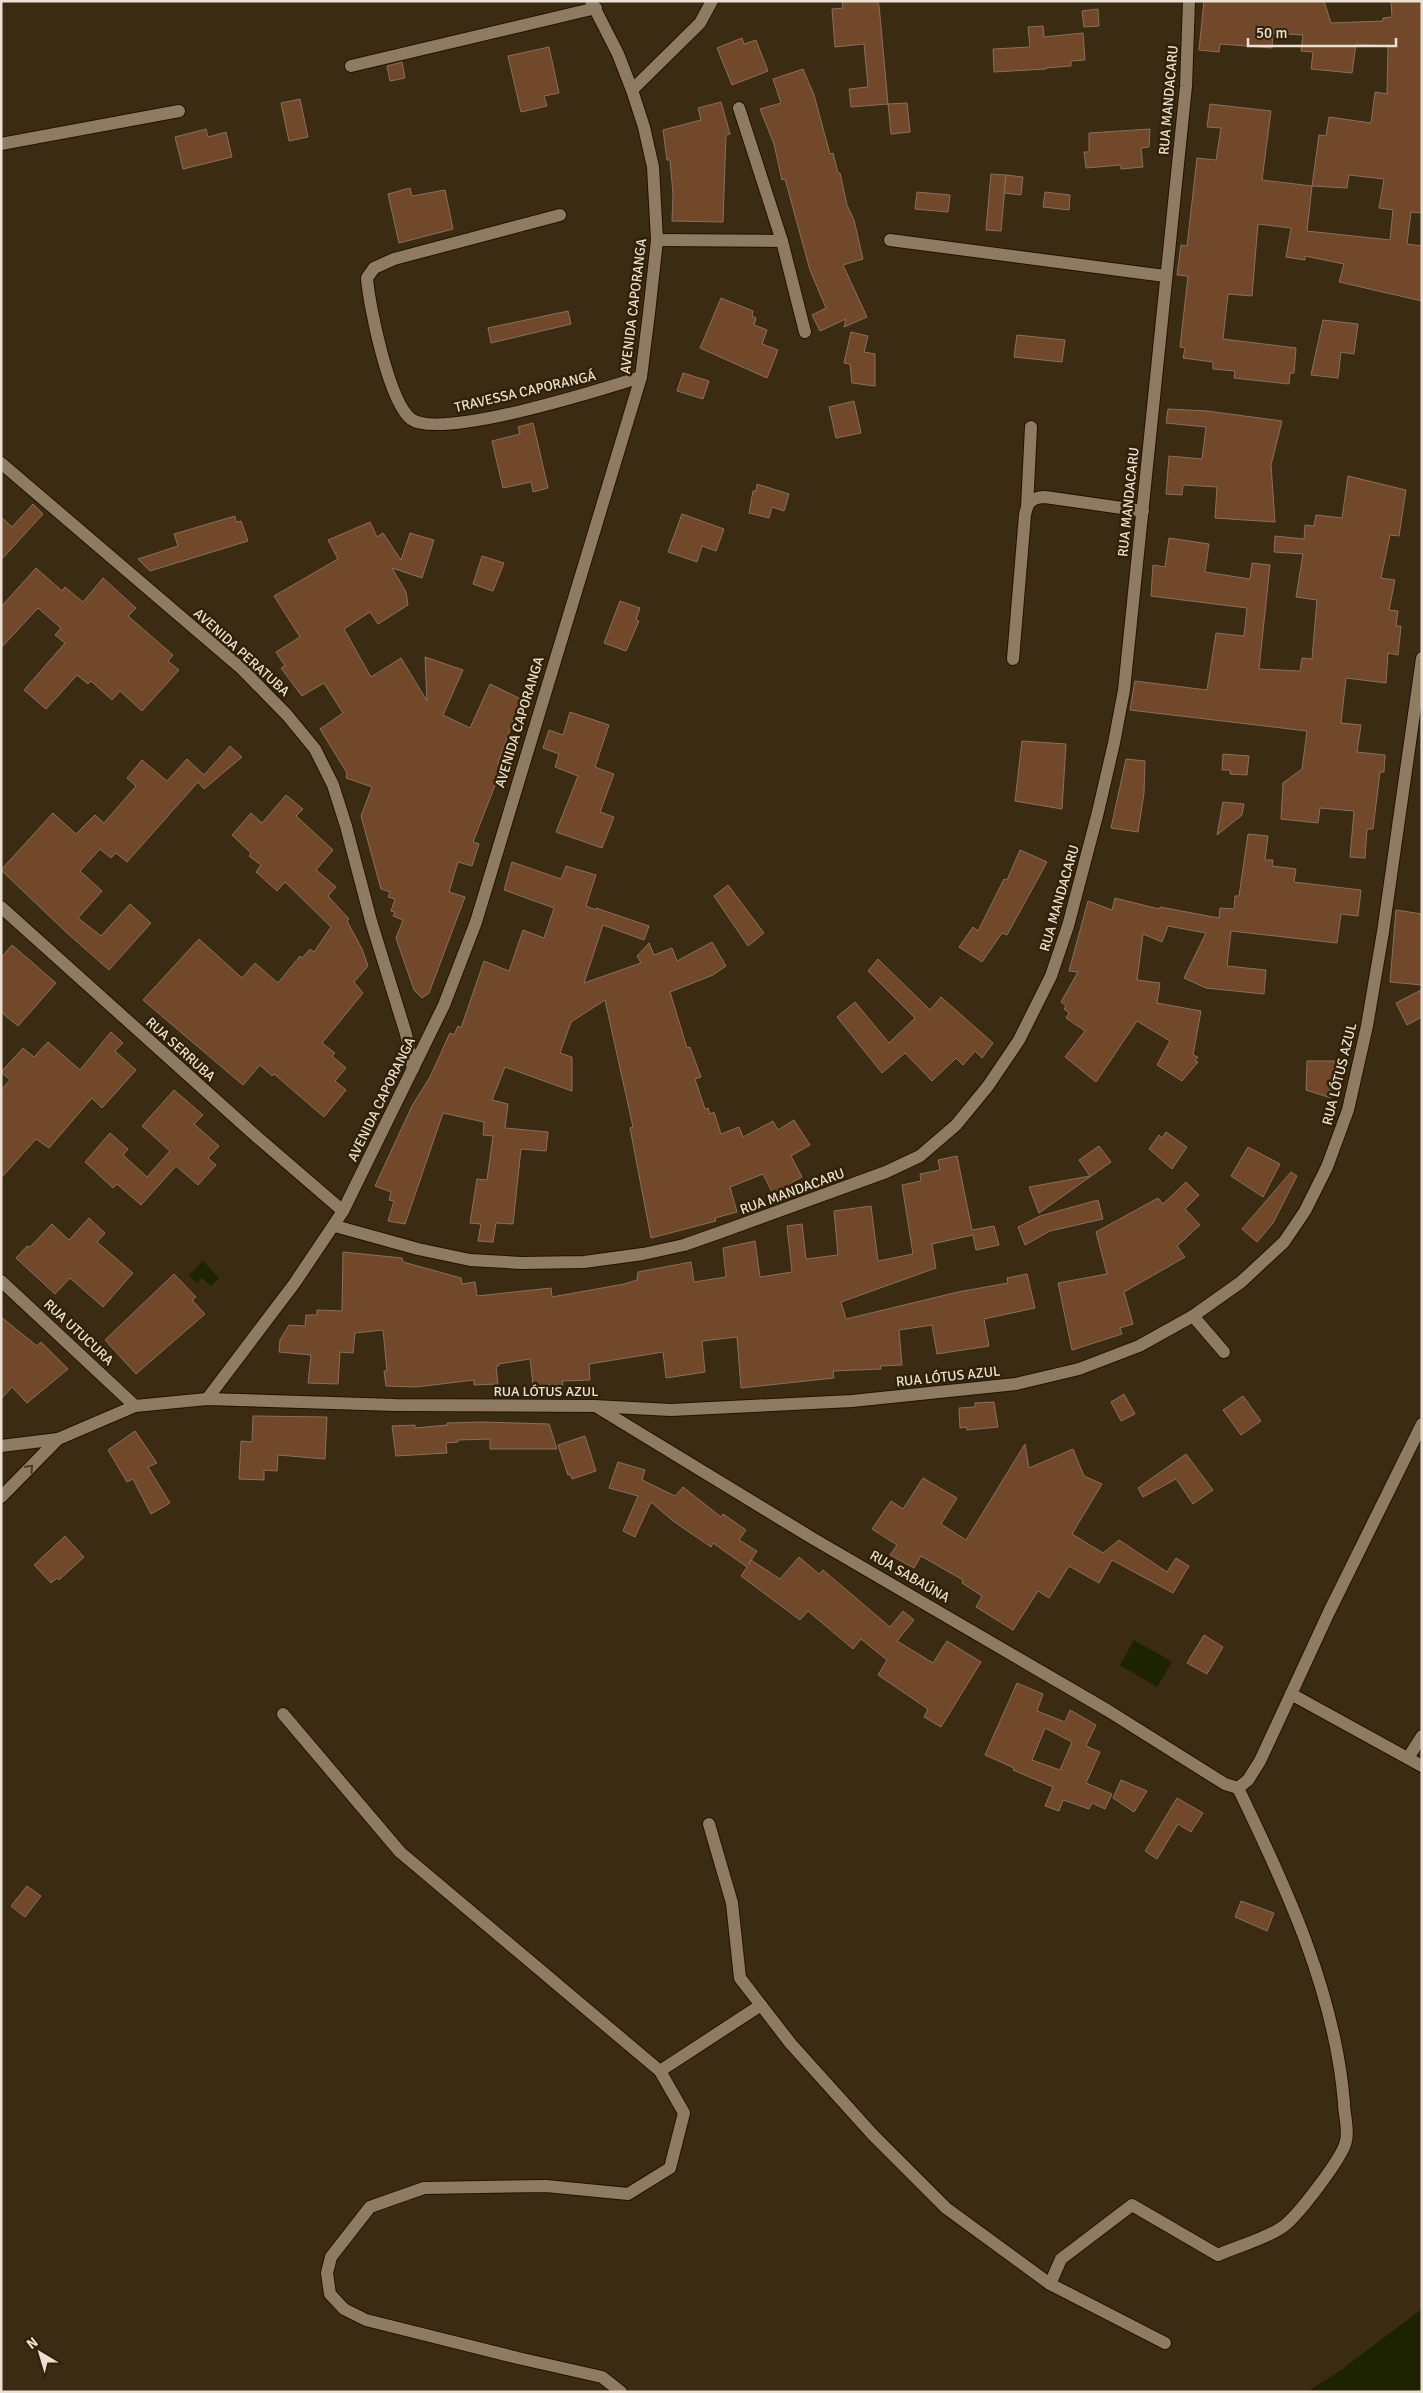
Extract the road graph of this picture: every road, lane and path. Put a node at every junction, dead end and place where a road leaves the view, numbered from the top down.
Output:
1 (712, 1) edge
2 (1189, 1) edge
3 (594, 5) edge
4 (351, 66) dead end
5 (632, 90) junction
6 (739, 108) dead end
7 (179, 111) dead end
8 (1, 144) edge
9 (560, 215) dead end
10 (657, 240) junction
11 (890, 240) dead end
12 (782, 241) junction
13 (1165, 276) junction
14 (805, 332) dead end
15 (641, 377) junction
16 (1031, 427) dead end
17 (1, 463) edge
18 (1027, 507) junction
19 (1143, 511) junction
20 (1422, 658) edge
21 (1013, 659) dead end
22 (1417, 744) edge
23 (1, 906) edge
24 (413, 1069) junction
25 (343, 1211) junction
26 (335, 1226) junction
27 (1, 1281) edge
28 (1193, 1316) junction
29 (1224, 1352) dead end
30 (207, 1399) junction
31 (135, 1406) junction
32 (594, 1406) junction
33 (1422, 1424) edge
34 (58, 1439) junction
35 (1, 1446) edge
36 (1, 1497) edge
37 (1291, 1694) junction
38 (283, 1714) dead end
39 (1422, 1736) edge
40 (1408, 1758) junction
41 (1422, 1766) edge
42 (1238, 1788) junction
43 (709, 1824) dead end
44 (761, 2005) junction
45 (660, 2071) junction
46 (1050, 2284) junction
47 (1165, 2343) dead end
48 (621, 2392) edge

1 - 5 street
2 - 13 street, RUA MANDACARU
3 - 4 street
3 - 5 street, AVENIDA CAPORANGA
5 - 10 street, AVENIDA CAPORANGA
6 - 12 street
7 - 8 street
9 - 15 street, TRAVESSA CAPORANGÁ
10 - 12 street
10 - 15 street, AVENIDA CAPORANGA
11 - 13 street
12 - 14 street
13 - 19 street, RUA MANDACARU
15 - 24 street, AVENIDA CAPORANGA
16 - 18 street
17 - 24 street, AVENIDA PERATUBA
18 - 19 street
18 - 21 street
19 - 26 street, RUA MANDACARU
20 - 22 street, RUA LÓTUS AZUL
22 - 28 street, RUA LÓTUS AZUL
23 - 25 street, RUA SERRUBA
24 - 25 street, AVENIDA CAPORANGA
25 - 26 street, AVENIDA CAPORANGA
26 - 30 street, AVENIDA CAPORANGA
27 - 31 street, RUA UTUCURA
28 - 29 street
28 - 32 street, RUA LÓTUS AZUL
30 - 31 street, RUA LÓTUS AZUL
30 - 32 street, RUA LÓTUS AZUL
31 - 34 street, RUA LÓTUS AZUL
32 - 42 street, RUA SABAÚNA
33 - 37 street
34 - 35 street
36 -> 34 street, RUA LÓTUS AZUL
37 - 40 street
37 - 42 street
38 - 45 street
39 - 40 street
40 - 41 street
42 - 46 street
43 - 44 street
44 - 45 street
44 - 46 street
45 - 48 street
46 - 47 street

